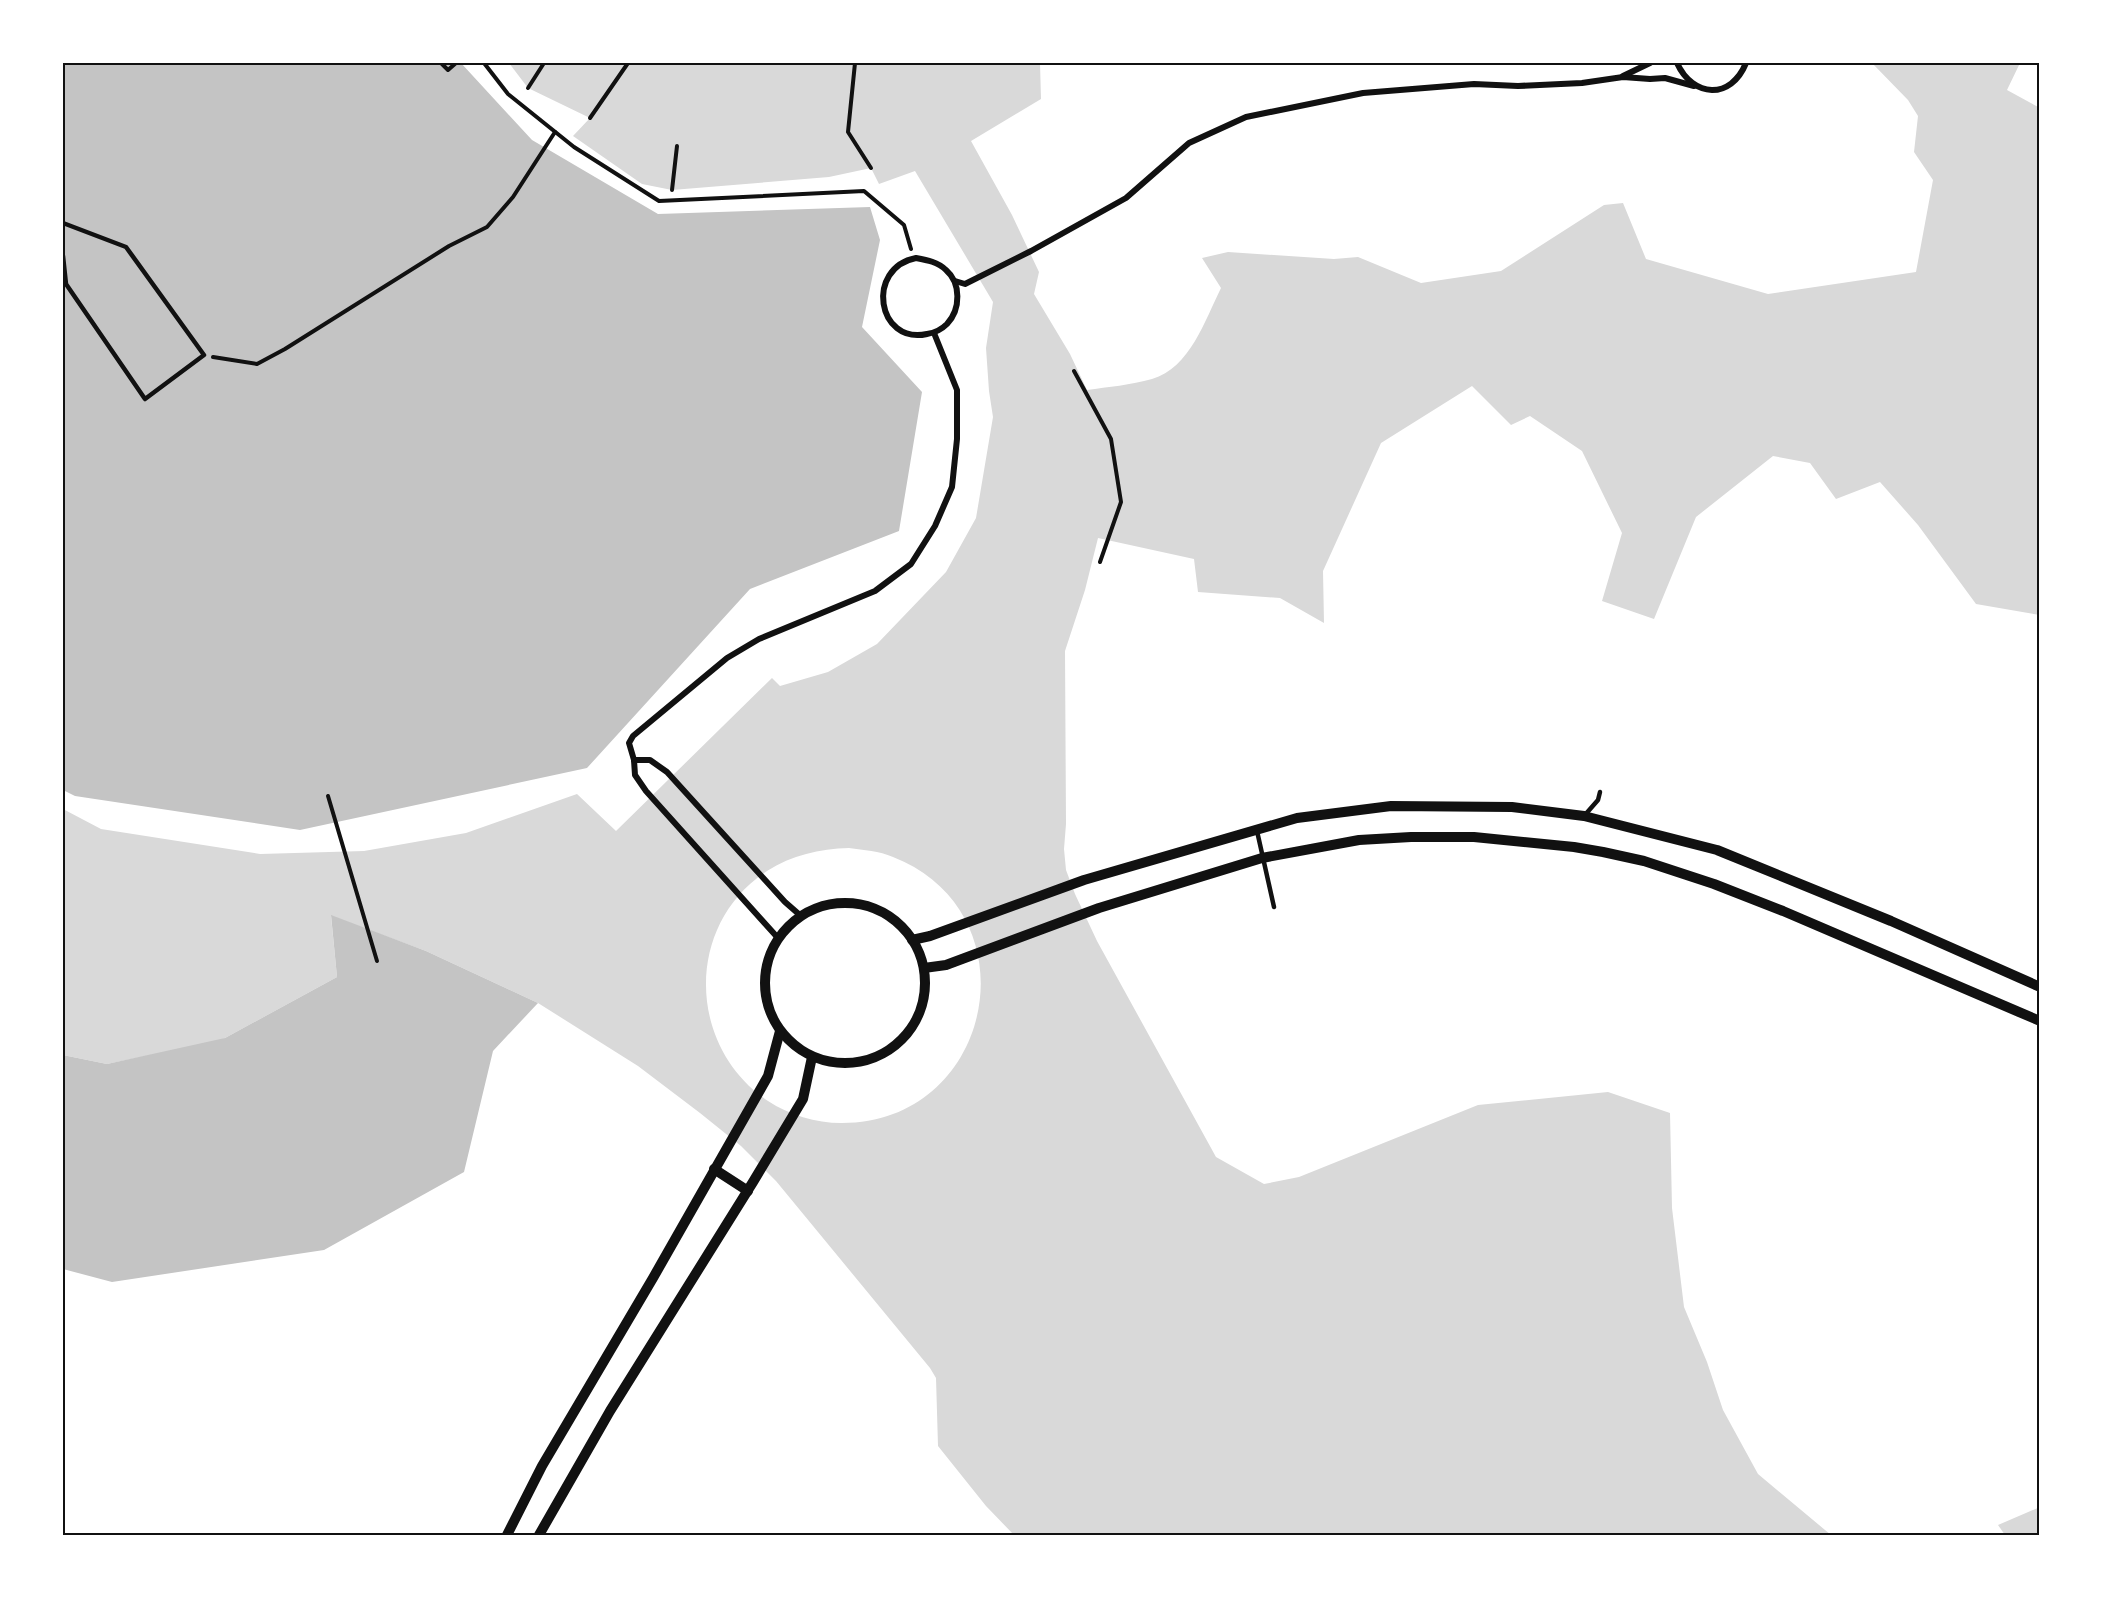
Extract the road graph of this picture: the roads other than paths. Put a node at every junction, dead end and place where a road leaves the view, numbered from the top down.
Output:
1 (1650, 63) edge
2 (1677, 63) edge
3 (1746, 63) edge
4 (1623, 77) junction
5 (1694, 86) junction
6 (63, 222) edge
7 (63, 256) edge
8 (955, 281) junction
9 (934, 333) junction
10 (634, 760) junction
11 (1600, 792) dead end
12 (1584, 816) junction
13 (1256, 829) junction
14 (1262, 858) junction
15 (1274, 907) dead end
16 (801, 916) junction
17 (778, 938) junction
18 (912, 940) junction
19 (924, 968) junction
20 (2040, 987) edge
21 (2040, 1021) edge
22 (780, 1031) junction
23 (812, 1057) junction
24 (714, 1169) junction
25 (750, 1186) junction
26 (507, 1535) edge
27 (539, 1535) edge

1 - 4 street
2 - 5 street
3 - 5 street
4 - 5 street
4 - 8 street
6 - 7 lane
8 - 9 street
8 - 9 street
9 - 10 street
10 - 16 street
10 - 17 street
11 - 12 lane
12 - 13 street
12 - 20 street
13 - 14 lane
13 - 18 street
14 - 15 lane
14 - 19 street
14 - 21 street
16 - 17 street
16 - 18 street
17 - 22 street
18 - 19 street
19 - 23 street
22 - 23 street
22 - 24 street
23 - 25 street
24 - 25 street
24 - 26 street
25 - 27 street

